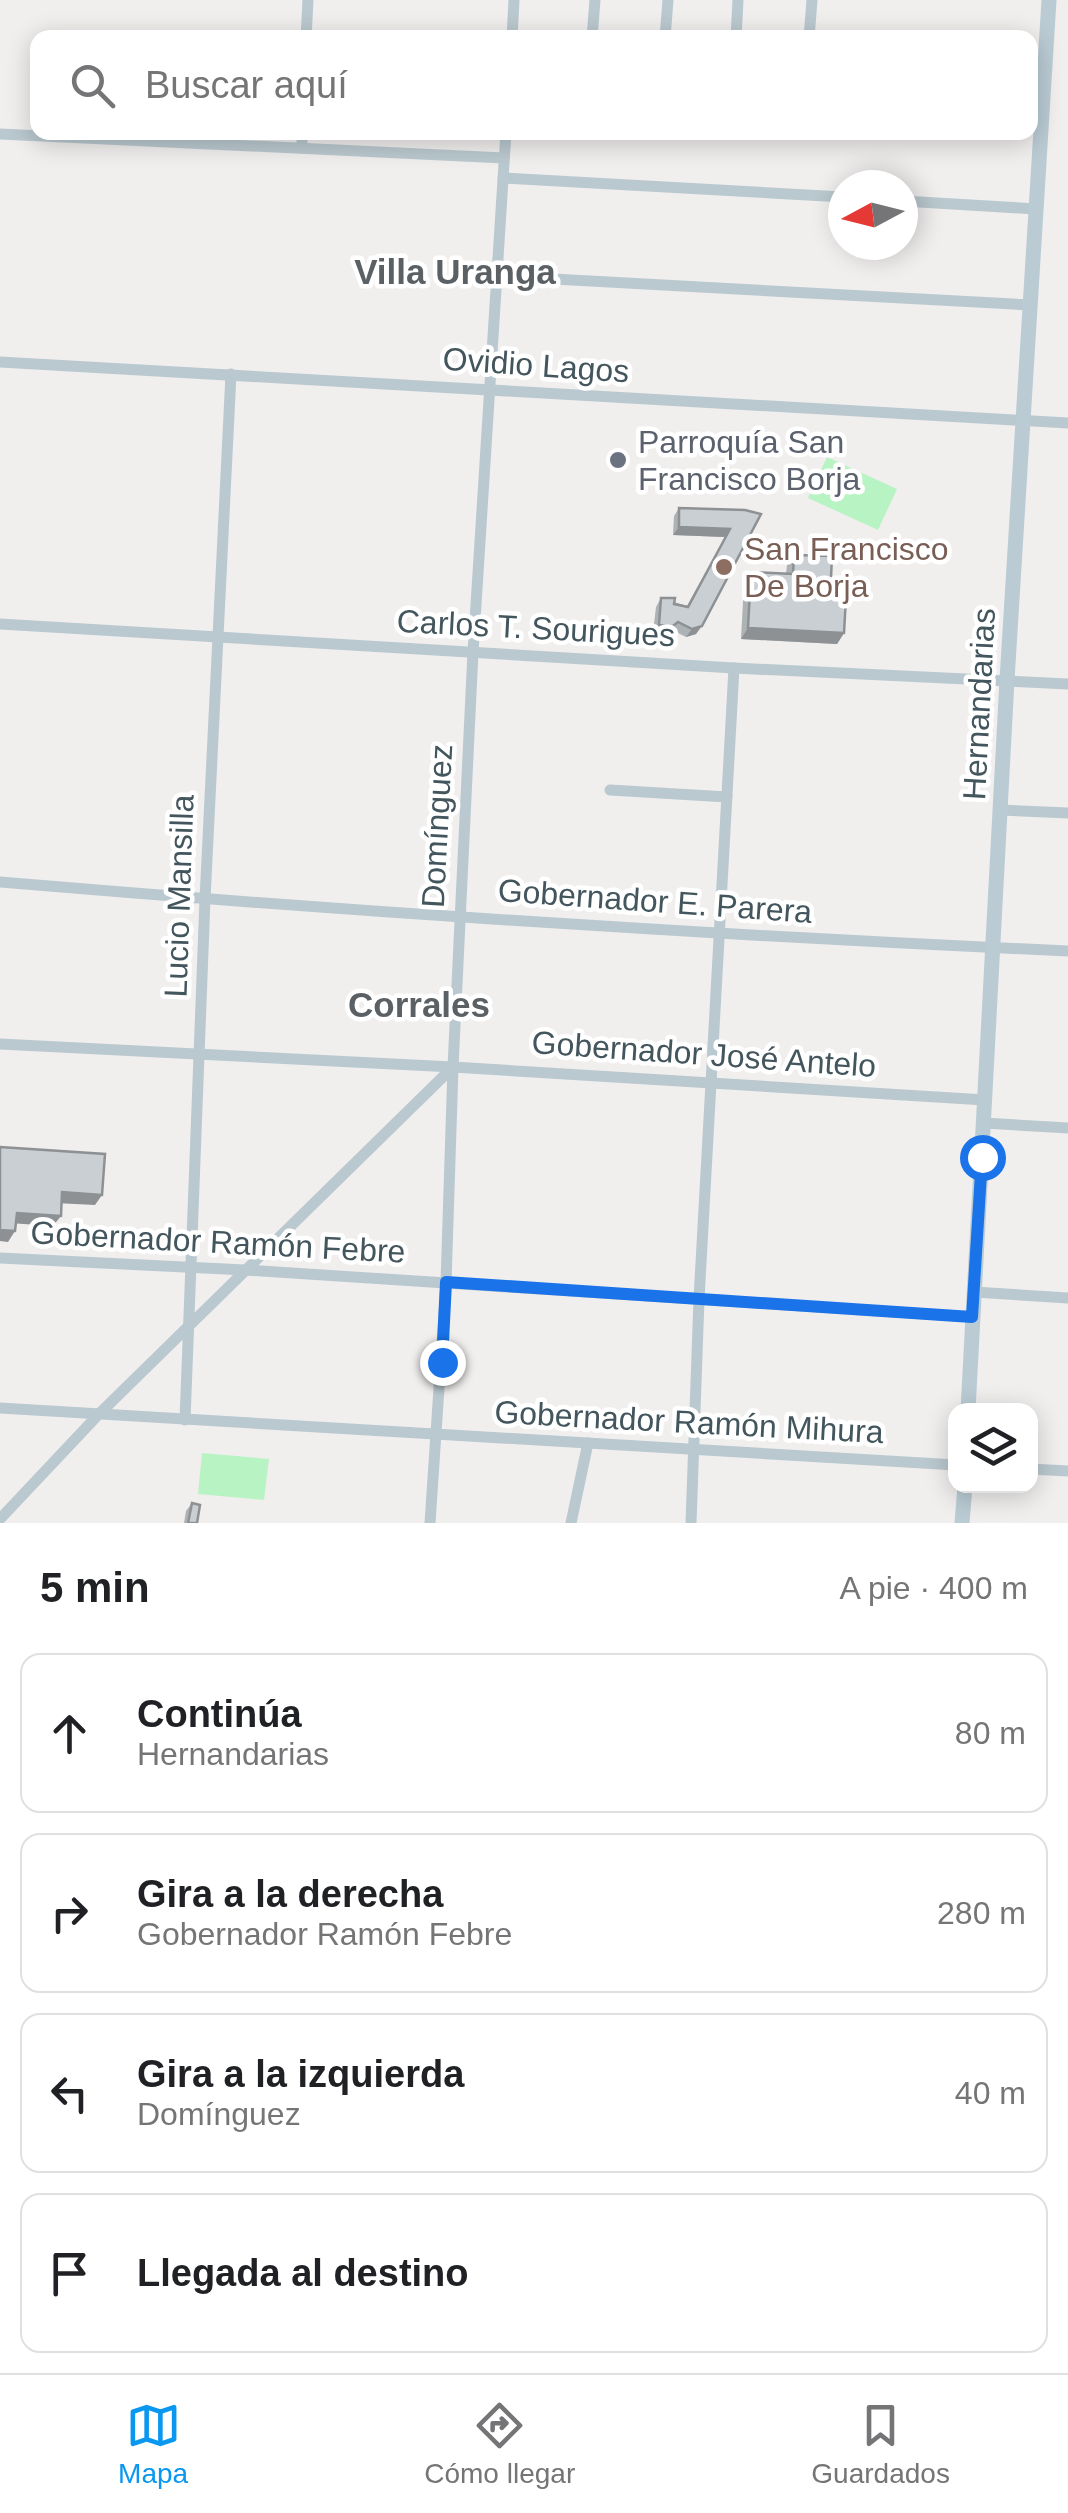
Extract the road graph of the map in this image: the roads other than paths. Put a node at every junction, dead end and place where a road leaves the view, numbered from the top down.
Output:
1 (308, 0) edge
2 (514, 0) edge
3 (595, 0) edge
4 (668, 0) edge
5 (738, 0) edge
6 (812, 0) edge
7 (1050, 0) edge
8 (306, 30) edge
9 (512, 30) edge
10 (593, 30) edge
11 (666, 30) edge
12 (736, 30) edge
13 (810, 30) edge
14 (1038, 109) edge
15 (0, 134) edge
16 (30, 135) edge
17 (129, 140) edge
18 (302, 140) edge
19 (505, 140) edge
20 (1038, 140) edge
21 (302, 148) junction
22 (504, 158) junction
23 (503, 178) junction
24 (828, 197) edge
25 (918, 202) edge
26 (1037, 209) junction
27 (497, 276) junction
28 (1030, 305) junction
29 (0, 362) edge
30 (230, 374) junction
31 (490, 390) junction
32 (1024, 421) junction
33 (1068, 424) edge
34 (0, 624) edge
35 (220, 636) junction
36 (472, 652) junction
37 (734, 668) junction
38 (1007, 680) junction
39 (1068, 684) edge
40 (610, 790) dead end
41 (727, 797) junction
42 (1001, 810) junction
43 (1068, 813) edge
44 (0, 882) edge
45 (206, 900) junction
46 (461, 916) junction
47 (720, 934) junction
48 (993, 948) junction
49 (1068, 951) edge
50 (0, 1044) edge
51 (200, 1055) junction
52 (454, 1067) junction
53 (712, 1082) junction
54 (985, 1100) junction
55 (984, 1124) junction
56 (1068, 1128) edge
57 (0, 1258) edge
58 (192, 1267) junction
59 (245, 1270) junction
60 (446, 1282) junction
61 (974, 1292) junction
62 (1068, 1298) edge
63 (699, 1299) junction
64 (972, 1317) junction
65 (189, 1325) junction
66 (968, 1403) edge
67 (0, 1408) edge
68 (98, 1415) junction
69 (184, 1420) junction
70 (438, 1434) junction
71 (588, 1443) junction
72 (694, 1450) junction
73 (948, 1465) edge
74 (1038, 1469) edge
75 (1068, 1471) edge
76 (964, 1493) edge
77 (0, 1519) edge
78 (430, 1523) edge
79 (572, 1523) edge
80 (690, 1523) edge
81 (962, 1523) edge

1 - 8 street
2 - 9 street
3 - 10 street
4 - 11 street
5 - 12 street
6 - 13 street
7 - 14 street, Hernandarias
15 - 16 street
17 - 21 street
18 - 21 street
19 - 22 street, Domínguez
20 - 26 street, Hernandarias
21 - 22 street
22 - 23 street, Domínguez
23 - 24 street
23 - 27 street, Domínguez
25 - 26 street
26 - 28 street, Hernandarias
27 - 28 street
27 - 31 street, Domínguez
28 - 32 street, Hernandarias
29 - 30 street, Ovidio Lagos
30 - 31 street, Ovidio Lagos
30 - 35 street, Lucio Mansilla
31 - 32 street, Ovidio Lagos
31 - 36 street, Domínguez
32 - 33 street, Ovidio Lagos
32 - 38 street, Hernandarias
34 - 35 street, Carlos T. Sourigues
35 - 36 street, Carlos T. Sourigues
35 - 45 street, Lucio Mansilla
36 - 37 street, Carlos T. Sourigues
36 - 46 street, Domínguez
37 - 38 street, Carlos T. Sourigues
37 - 41 street
38 - 39 street, Carlos T. Sourigues
38 - 42 street, Hernandarias
40 - 41 street
41 - 47 street
42 - 43 street
42 - 48 street, Hernandarias
44 - 45 street, Gobernador E. Parera
45 - 46 street, Gobernador E. Parera
45 - 51 street, Lucio Mansilla
46 - 47 street, Gobernador E. Parera
46 - 52 street, Domínguez
47 - 48 street, Gobernador E. Parera
47 - 53 street
48 - 49 street, Gobernador E. Parera
48 - 54 street, Hernandarias
50 - 51 street, Gobernador José Antelo
51 - 52 street, Gobernador José Antelo
51 - 58 street, Lucio Mansilla
52 - 53 street, Gobernador José Antelo
52 - 59 street
52 - 60 street, Domínguez
53 - 54 street, Gobernador José Antelo
53 - 63 street
54 - 55 street, Hernandarias
55 - 56 street
55 - 61 street, Hernandarias
57 - 58 street, Gobernador Ramón Febre
58 - 59 street, Gobernador Ramón Febre
58 - 65 street, Lucio Mansilla
59 - 60 street, Gobernador Ramón Febre
59 - 65 street
60 - 63 street, Gobernador Ramón Febre
60 - 70 street, Domínguez
61 - 62 street
61 - 64 street, Hernandarias
63 - 64 street, Gobernador Ramón Febre
63 - 72 street
64 - 66 street, Hernandarias
65 - 68 street
65 - 69 street, Lucio Mansilla
67 - 68 street, Gobernador Ramón Mihura
68 - 69 street, Gobernador Ramón Mihura
68 - 77 street
69 - 70 street, Gobernador Ramón Mihura
70 - 71 street, Gobernador Ramón Mihura
70 - 78 street, Domínguez
71 - 72 street, Gobernador Ramón Mihura
71 - 79 street
72 - 73 street, Gobernador Ramón Mihura
72 - 80 street
74 - 75 street
76 - 81 street

